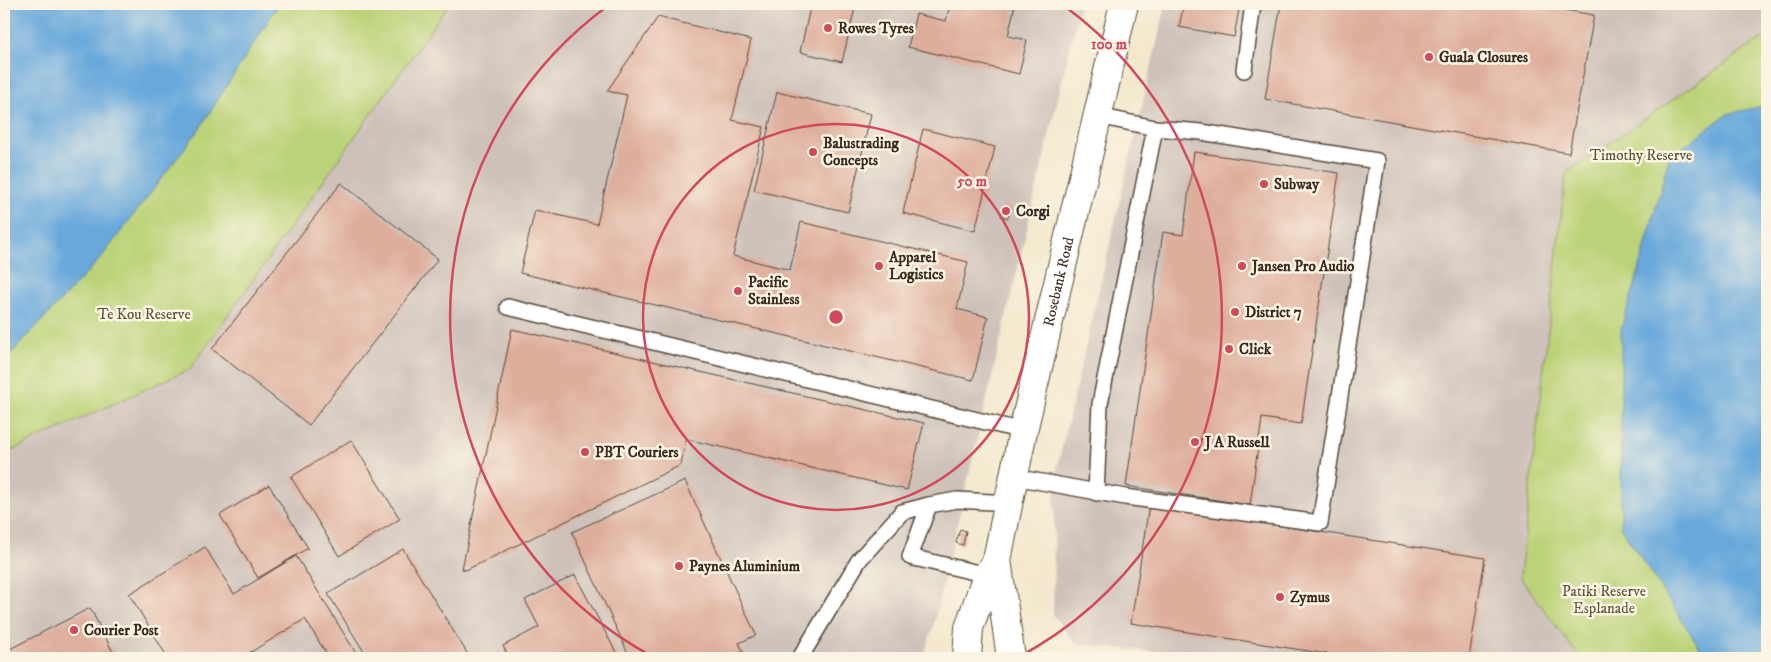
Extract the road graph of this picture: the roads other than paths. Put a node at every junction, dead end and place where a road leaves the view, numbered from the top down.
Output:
1 (1124, 4) edge
2 (1253, 4) edge
3 (1244, 70) dead end
4 (1098, 116) junction
5 (1155, 128) junction
6 (508, 307) dead end
7 (1023, 431) junction
8 (1012, 490) junction
9 (1096, 493) junction
10 (929, 505) junction
11 (992, 568) junction
12 (800, 658) edge
13 (966, 658) edge
14 (1011, 658) edge

1 - 4 main road, Rosebank Road
2 - 3 lane
4 - 5 lane
4 - 7 main road, Rosebank Road
5 - 9 lane
5 - 9 lane
6 - 7 lane
7 - 8 main road, Rosebank Road
8 - 9 lane
8 - 10 lane
8 - 11 main road, Rosebank Road
10 - 11 lane
10 - 12 lane
11 - 13 main road, Rosebank Road
11 - 14 main road, Rosebank Road

